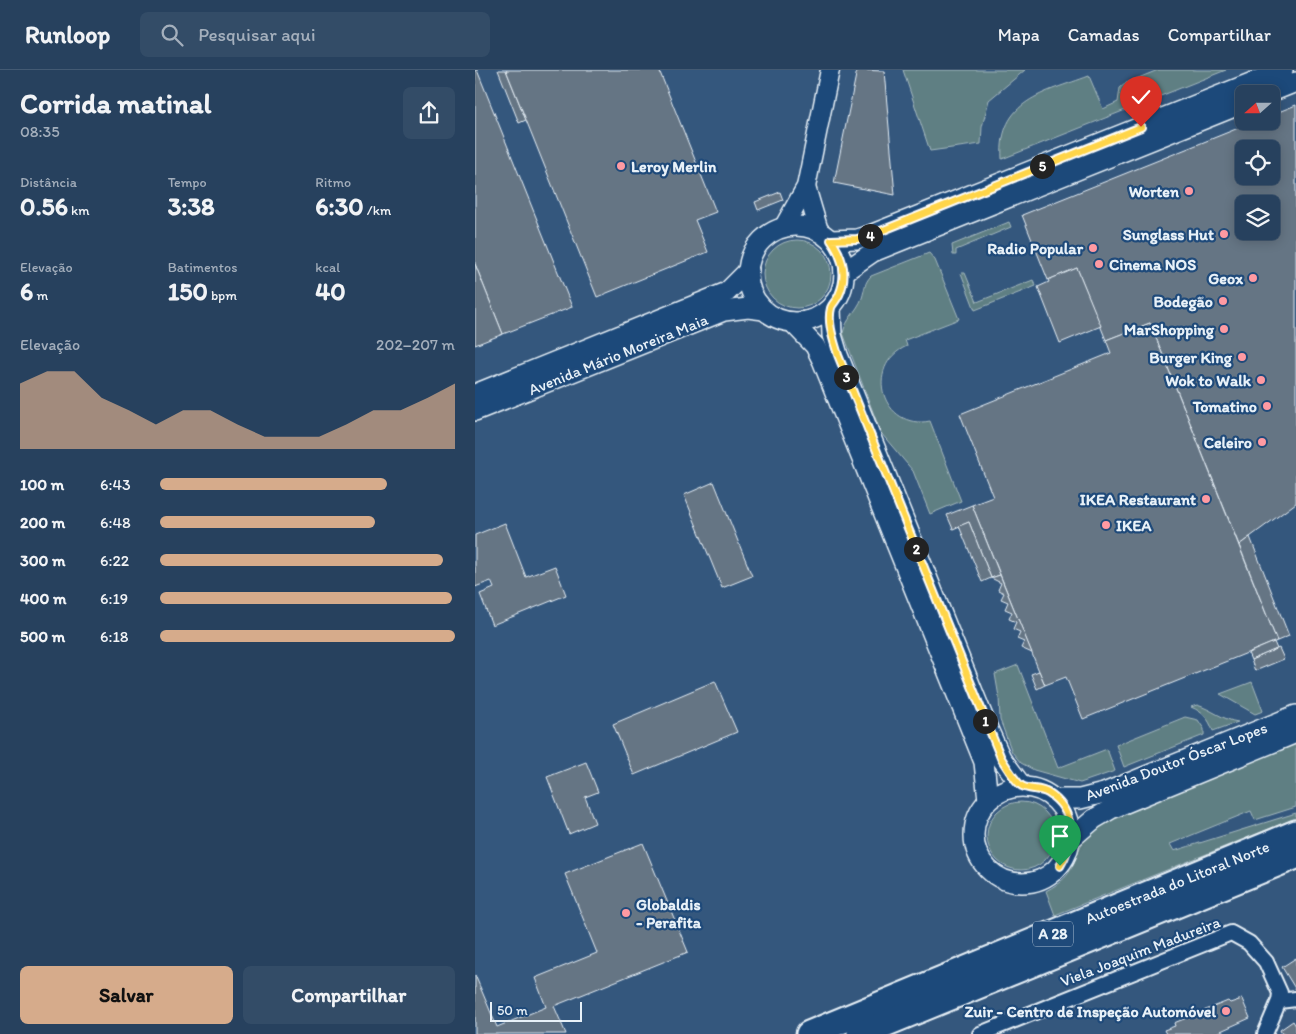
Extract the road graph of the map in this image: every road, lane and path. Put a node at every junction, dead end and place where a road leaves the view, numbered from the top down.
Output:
1 (830, 70) edge
2 (1283, 70) edge
3 (1296, 82) edge
4 (1280, 88) edge
5 (1235, 107) edge
6 (806, 187) junction
7 (783, 228) junction
8 (825, 236) junction
9 (749, 270) junction
10 (844, 272) junction
11 (831, 308) junction
12 (764, 310) junction
13 (792, 322) junction
14 (475, 394) edge
15 (475, 411) edge
16 (1296, 715) edge
17 (1296, 733) edge
18 (1022, 786) junction
19 (1055, 799) junction
20 (989, 800) junction
21 (1296, 834) edge
22 (1071, 839) junction
23 (1296, 856) edge
24 (1296, 999) edge
25 (1279, 1001) junction
26 (809, 1034) edge
27 (860, 1034) edge
28 (979, 1034) edge
29 (1265, 1034) edge

1 - 6 street
2 - 8 main road
3 - 4 main road
5 - 10 main road
6 - 7 street
6 - 8 street
7 - 8 main road
7 - 9 main road
8 - 10 main road
9 - 12 main road
9 - 14 main road, Avenida Mário Moreira Maia
10 - 11 main road
11 - 13 main road
11 - 18 main road
12 - 13 main road
12 - 15 main road, Avenida Mário Moreira Maia
13 - 20 main road
16 - 19 main road, Avenida Doutor Óscar Lopes
17 - 22 main road, Avenida Doutor Óscar Lopes
18 - 19 main road
18 - 20 main road
19 - 22 main road
20 - 22 main road
21 - 26 highway, Autoestrada do Litoral Norte / A 28
23 - 27 highway, Autoestrada do Litoral Norte / A 28
24 - 25 street
25 - 28 street, Viela Joaquim Madureira
25 - 29 street

